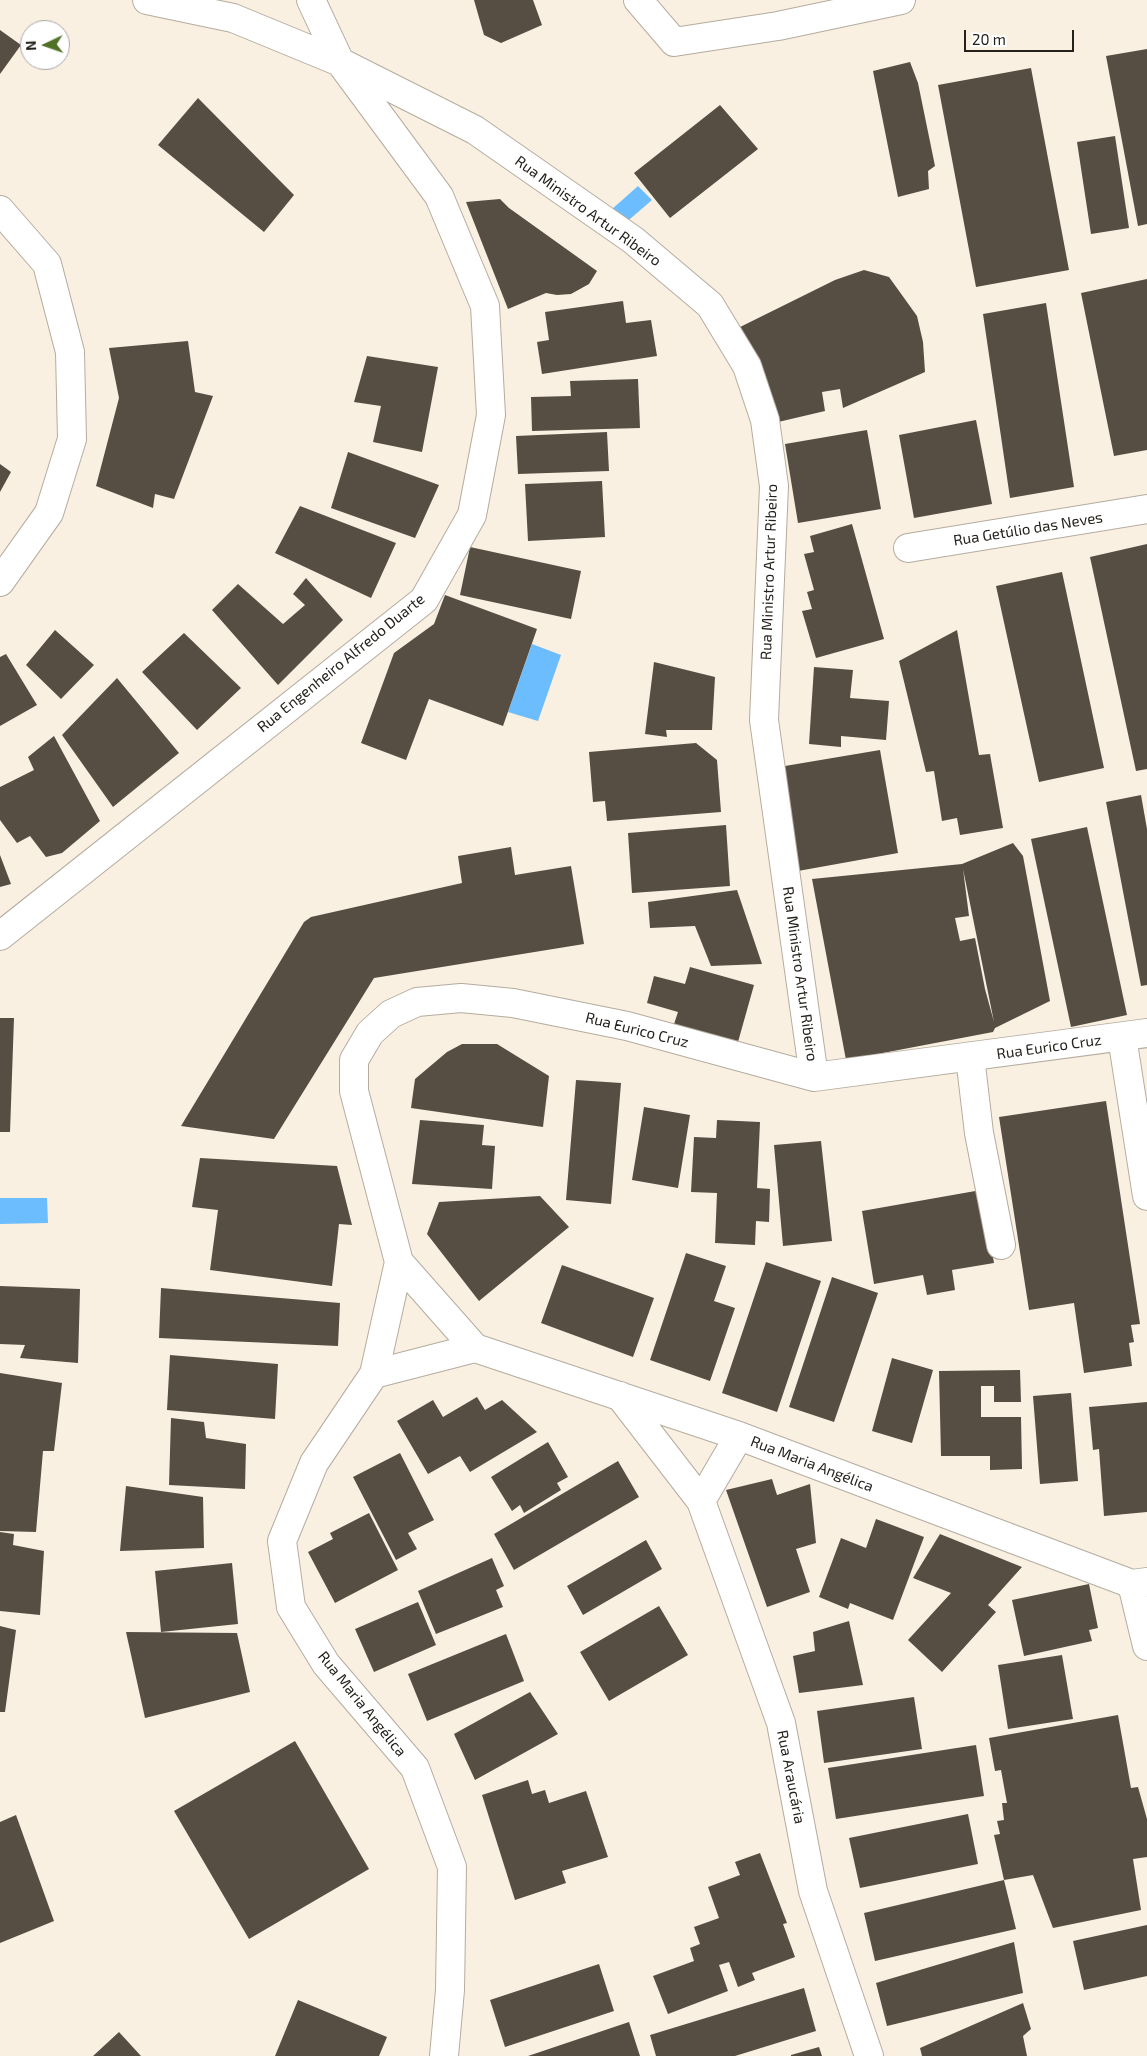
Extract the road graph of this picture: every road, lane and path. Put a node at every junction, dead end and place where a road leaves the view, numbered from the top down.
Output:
1 (147, 0) edge
2 (310, 0) edge
3 (638, 0) edge
4 (901, 0) edge
5 (340, 62) junction
6 (0, 210) edge
7 (1147, 509) edge
8 (908, 548) dead end
9 (0, 582) edge
10 (0, 936) edge
11 (1135, 1035) edge
12 (970, 1057) junction
13 (814, 1077) junction
14 (1147, 1196) edge
15 (1001, 1245) dead end
16 (399, 1262) junction
17 (476, 1348) junction
18 (374, 1374) junction
19 (620, 1396) junction
20 (739, 1436) junction
21 (701, 1501) junction
22 (1140, 1583) edge
23 (1147, 1646) edge
24 (444, 2056) edge
25 (869, 2056) edge

1 - 5 street, Rua Ministro Artur Ribeiro
2 - 5 street, Rua Engenheiro Alfredo Duarte
3 - 4 street
5 - 10 street, Rua Engenheiro Alfredo Duarte
5 - 13 street, Rua Ministro Artur Ribeiro
6 - 9 street
7 - 8 street, Rua Getúlio das Neves
11 - 12 street, Rua Eurico Cruz
11 - 14 street
12 - 13 street, Rua Eurico Cruz
12 - 15 street
13 - 16 street, Rua Eurico Cruz
16 - 17 street, Rua Maria Angélica
16 - 18 street, Rua Maria Angélica
17 - 18 street
17 - 19 street, Rua Maria Angélica
18 - 24 street, Rua Maria Angélica
19 - 20 street, Rua Maria Angélica
19 - 21 street, Rua Araucária
20 - 21 street
20 - 22 street, Rua Maria Angélica
21 - 25 street, Rua Araucária
22 - 23 street

